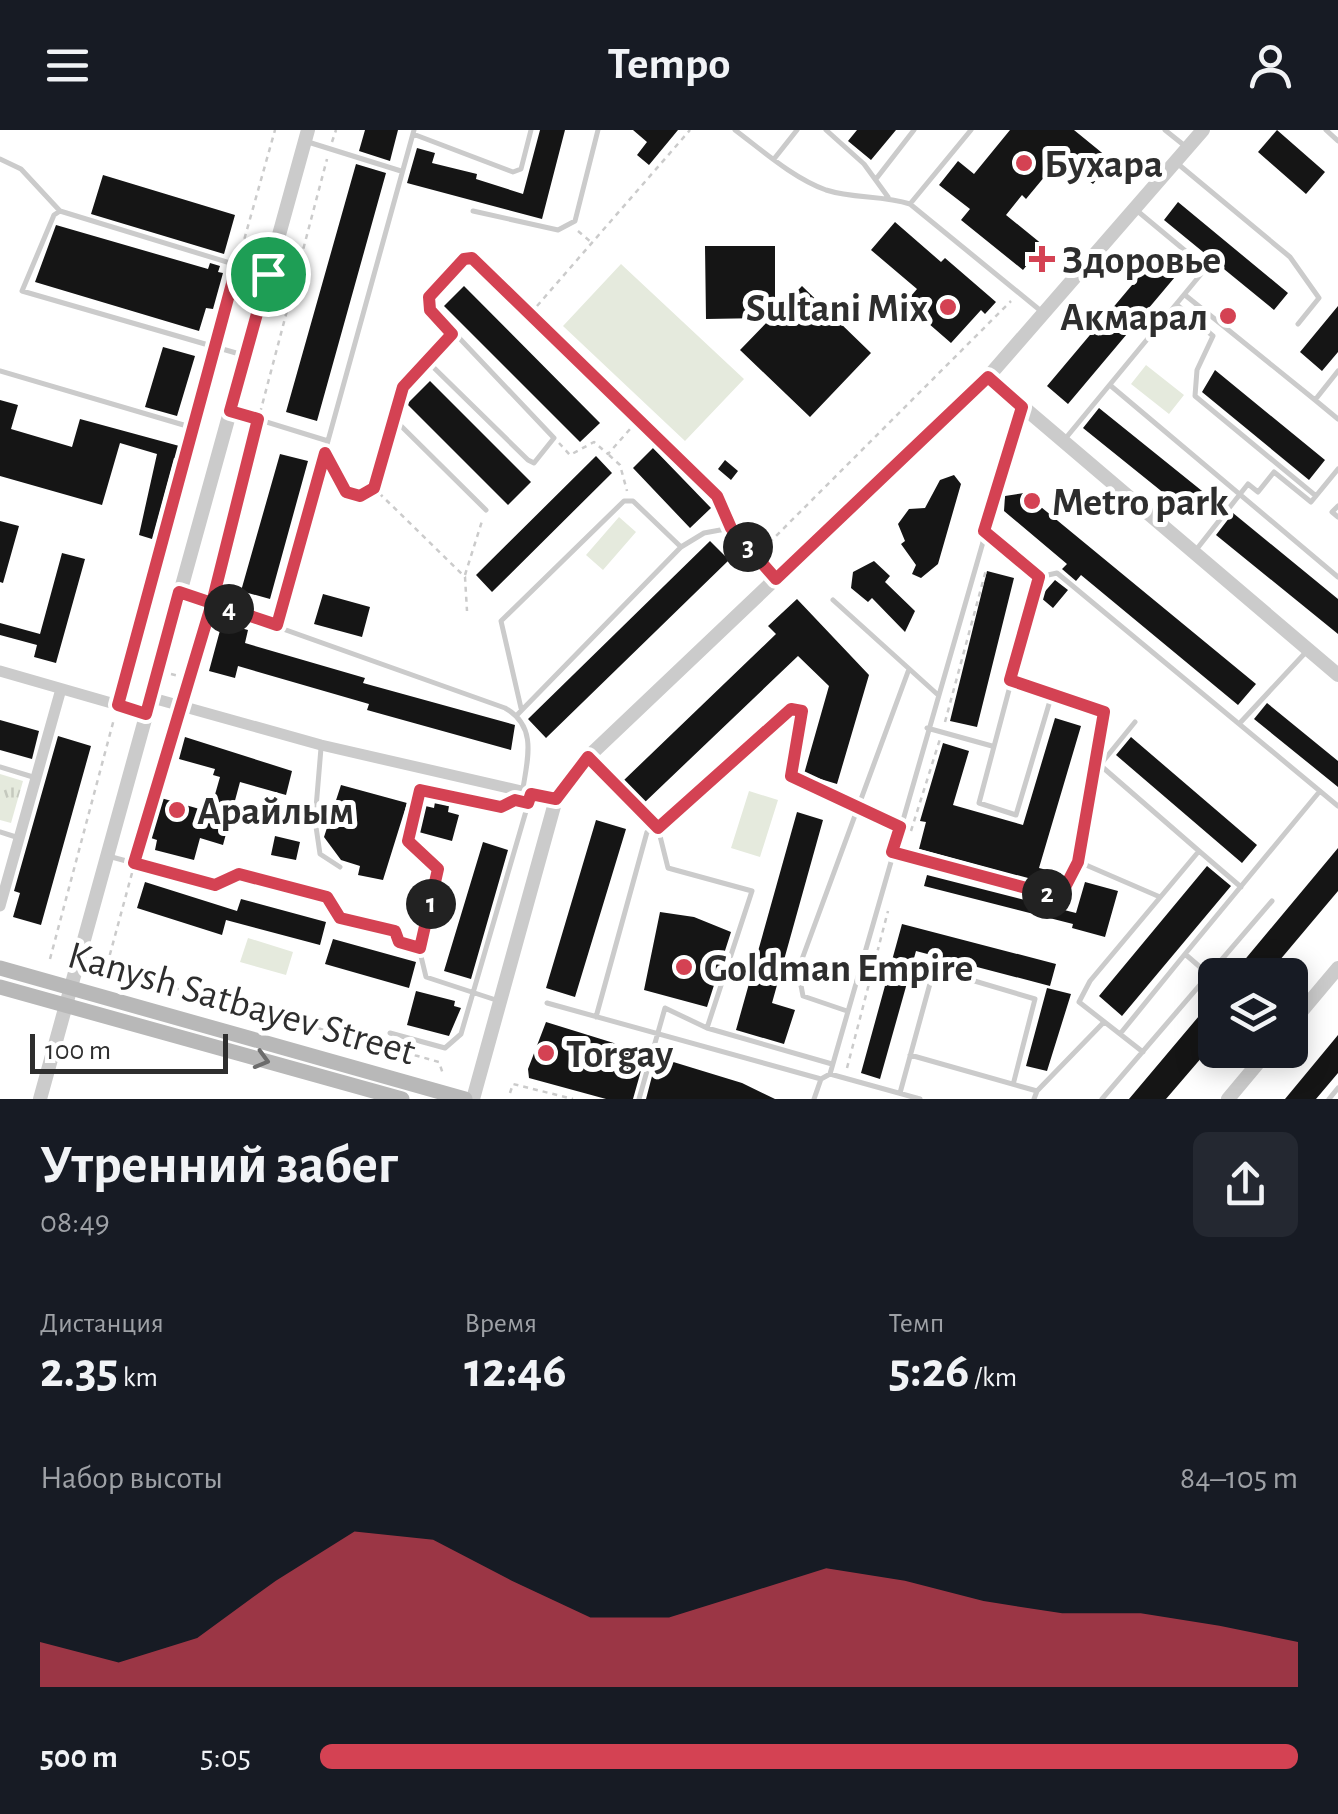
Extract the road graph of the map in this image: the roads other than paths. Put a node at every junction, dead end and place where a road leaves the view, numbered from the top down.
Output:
1 (532, 130) edge
2 (598, 130) edge
3 (735, 130) edge
4 (798, 130) edge
5 (826, 130) edge
6 (914, 130) edge
7 (971, 130) edge
8 (1165, 130) edge
9 (1204, 130) edge
10 (1326, 130) edge
11 (414, 132) edge
12 (306, 136) edge
13 (1338, 141) edge
14 (1188, 148) junction
15 (0, 158) edge
16 (774, 159) junction
17 (1176, 162) junction
18 (401, 171) junction
19 (875, 180) junction
20 (888, 197) junction
21 (910, 204) junction
22 (1135, 209) junction
23 (60, 211) junction
24 (473, 211) dead end
25 (268, 274) junction
26 (1185, 295) junction
27 (1177, 305) junction
28 (1044, 313) junction
29 (1298, 324) dead end
30 (452, 334) junction
31 (212, 346) junction
32 (246, 356) junction
33 (427, 361) junction
34 (0, 371) edge
35 (1338, 371) edge
36 (988, 377) junction
37 (1110, 385) junction
38 (1315, 400) junction
39 (1022, 407) junction
40 (230, 411) junction
41 (392, 416) junction
42 (1338, 419) edge
43 (328, 441) junction
44 (1063, 442) junction
45 (325, 453) junction
46 (1338, 469) edge
47 (1239, 496) junction
48 (1316, 496) junction
49 (1338, 506) edge
50 (486, 510) road end
51 (1338, 517) edge
52 (731, 528) junction
53 (984, 531) junction
54 (681, 547) junction
55 (1194, 552) junction
56 (1039, 577) junction
57 (1338, 577) edge
58 (776, 579) junction
59 (179, 592) junction
60 (833, 600) dead end
61 (277, 625) junction
62 (1308, 650) junction
63 (909, 669) junction
64 (0, 671) edge
65 (1338, 675) edge
66 (1010, 680) junction
67 (60, 689) junction
68 (937, 694) junction
69 (1052, 694) junction
70 (149, 698) junction
71 (519, 711) junction
72 (146, 714) junction
73 (1135, 722) dead end
74 (1239, 724) junction
75 (928, 728) junction
76 (321, 744) junction
77 (992, 746) junction
78 (588, 757) junction
79 (0, 767) edge
80 (36, 778) junction
81 (1320, 792) junction
82 (527, 797) junction
83 (556, 799) junction
84 (1338, 806) edge
85 (859, 808) junction
86 (900, 827) junction
87 (658, 828) junction
88 (0, 832) edge
89 (19, 838) junction
90 (1199, 851) junction
91 (892, 852) junction
92 (108, 856) junction
93 (1078, 862) junction
94 (340, 867) dead end
95 (1241, 887) junction
96 (1160, 897) junction
97 (1272, 901) dead end
98 (0, 906) edge
99 (420, 948) junction
100 (1186, 954) junction
101 (1222, 958) edge
102 (1198, 965) edge
103 (0, 968) edge
104 (1338, 968) edge
105 (0, 986) edge
106 (1198, 986) edge
107 (72, 988) junction
108 (472, 990) junction
109 (500, 1002) junction
110 (547, 1003) dead end
111 (1308, 1004) edge
112 (66, 1005) junction
113 (847, 1011) junction
114 (596, 1017) junction
115 (1104, 1022) junction
116 (708, 1028) junction
117 (390, 1033) dead end
118 (658, 1034) junction
119 (1120, 1034) junction
120 (1143, 1052) junction
121 (910, 1055) junction
122 (832, 1064) junction
123 (1254, 1068) edge
124 (830, 1074) junction
125 (394, 1079) junction
126 (821, 1079) junction
127 (1014, 1081) junction
128 (1338, 1088) edge
129 (1037, 1090) junction
130 (900, 1093) junction
131 (392, 1098) edge
132 (40, 1099) edge
133 (469, 1099) edge
134 (639, 1099) edge
135 (814, 1099) edge
136 (920, 1099) edge
137 (1034, 1099) edge
138 (1102, 1099) edge
139 (1228, 1099) edge
140 (1329, 1099) edge

1 - 11 lane
2 - 24 lane
3 - 16 lane
4 - 16 lane
5 - 19 lane
6 - 19 lane
7 - 21 lane
8 - 14 lane
9 - 14 street
10 - 13 lane
11 - 18 lane
12 - 18 lane
12 - 25 street
14 - 17 street
15 - 23 lane
16 - 20 lane
17 - 22 street
17 - 29 lane
18 - 43 lane
19 - 20 lane
20 - 21 lane
21 - 28 lane
22 - 26 lane
22 - 28 street
23 - 25 lane
23 - 31 lane
25 - 32 street
26 - 27 lane
26 - 38 lane
27 - 37 lane
27 - 48 lane
28 - 36 street
30 - 33 lane
30 - 33 lane
30 - 52 lane
31 - 32 lane
31 - 34 lane
32 - 40 street
33 - 41 lane
35 - 38 lane
36 - 39 street
36 - 58 street
37 - 44 lane
37 - 47 lane
38 - 42 lane
39 - 44 street
39 - 53 lane
40 - 43 lane
40 - 59 street
41 - 45 lane
41 - 50 lane
43 - 45 lane
44 - 55 street
45 - 61 lane
46 - 48 lane
47 - 48 lane
47 - 55 lane
47 - 57 lane
49 - 51 lane
52 - 54 lane
52 - 58 lane
53 - 56 lane
53 - 68 lane
54 - 71 lane
54 - 71 lane
55 - 62 street
56 - 66 lane
56 - 74 lane
58 - 78 street
59 - 61 lane
59 - 70 street
60 - 63 lane
61 - 71 lane
62 - 65 street
62 - 74 lane
63 - 68 lane
63 - 85 lane
64 - 67 street
66 - 69 lane
66 - 77 lane
67 - 72 street
67 - 80 street
68 - 75 lane
69 - 77 lane
69 - 93 lane
70 - 72 street
70 - 76 street
71 - 82 lane
72 - 92 street
73 - 90 lane
74 - 81 lane
75 - 77 lane
75 - 86 lane
76 - 82 street
76 - 94 lane
78 - 83 street
78 - 87 lane
79 - 80 lane
80 - 89 street
81 - 84 lane
81 - 95 lane
82 - 83 street
82 - 99 lane
82 - 108 lane
83 - 109 street
85 - 86 lane
85 - 87 lane
85 - 113 lane
86 - 91 lane
87 - 114 lane
87 - 116 lane
88 - 89 lane
89 - 98 street
90 - 95 lane
90 - 96 lane
91 - 93 lane
91 - 113 lane
92 - 99 lane
92 - 107 street
93 - 96 lane
95 - 100 lane
96 - 115 lane
97 - 101 lane
99 - 108 lane
100 - 102 lane
100 - 119 lane
103 - 107 main road, Kanysh Satbayev Street
104 - 111 street
105 - 112 main road, Kanysh Satbayev Street
106 - 120 lane
107 - 112 street
107 - 125 main road, Kanysh Satbayev Street
108 - 109 lane
108 - 117 lane
109 - 133 street
110 - 114 lane
112 -> 131 main road, Kanysh Satbayev Street
112 - 132 street
113 - 122 lane
114 - 118 lane
115 - 119 lane
115 - 129 lane
116 - 118 lane
116 - 122 lane
118 - 126 lane
118 - 134 lane
119 - 120 lane
120 - 138 lane
121 - 127 lane
121 - 127 lane
121 - 130 lane
122 - 124 lane
123 - 139 street
124 - 126 lane
124 - 130 lane
125 - 131 lane
125 - 133 main road, Kanysh Satbayev Street
126 - 135 lane
127 - 129 lane
128 - 140 lane
129 - 137 lane
130 - 136 lane

